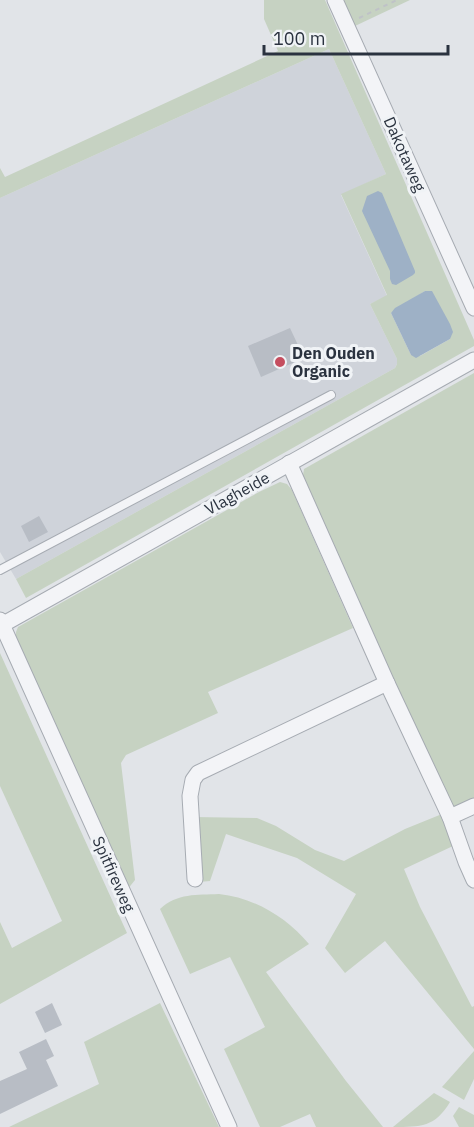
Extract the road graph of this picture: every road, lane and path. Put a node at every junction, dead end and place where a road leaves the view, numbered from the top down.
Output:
1 (335, 0) edge
2 (397, 0) edge
3 (346, 25) junction
4 (474, 308) edge
5 (474, 360) edge
6 (331, 395) dead end
7 (289, 464) junction
8 (0, 570) edge
9 (1, 624) edge
10 (387, 683) junction
11 (474, 806) edge
12 (450, 817) junction
13 (195, 879) dead end
14 (474, 880) edge
15 (229, 1127) edge

1 - 3 street, Dakotaweg
2 - 3 path
3 - 4 street, Dakotaweg
5 - 7 street, Vlagheide
6 - 8 lane
7 - 9 street, Vlagheide
7 - 10 street
9 - 15 street, Spitfireweg
10 - 12 street
10 - 13 street
11 - 12 street
12 - 14 street

